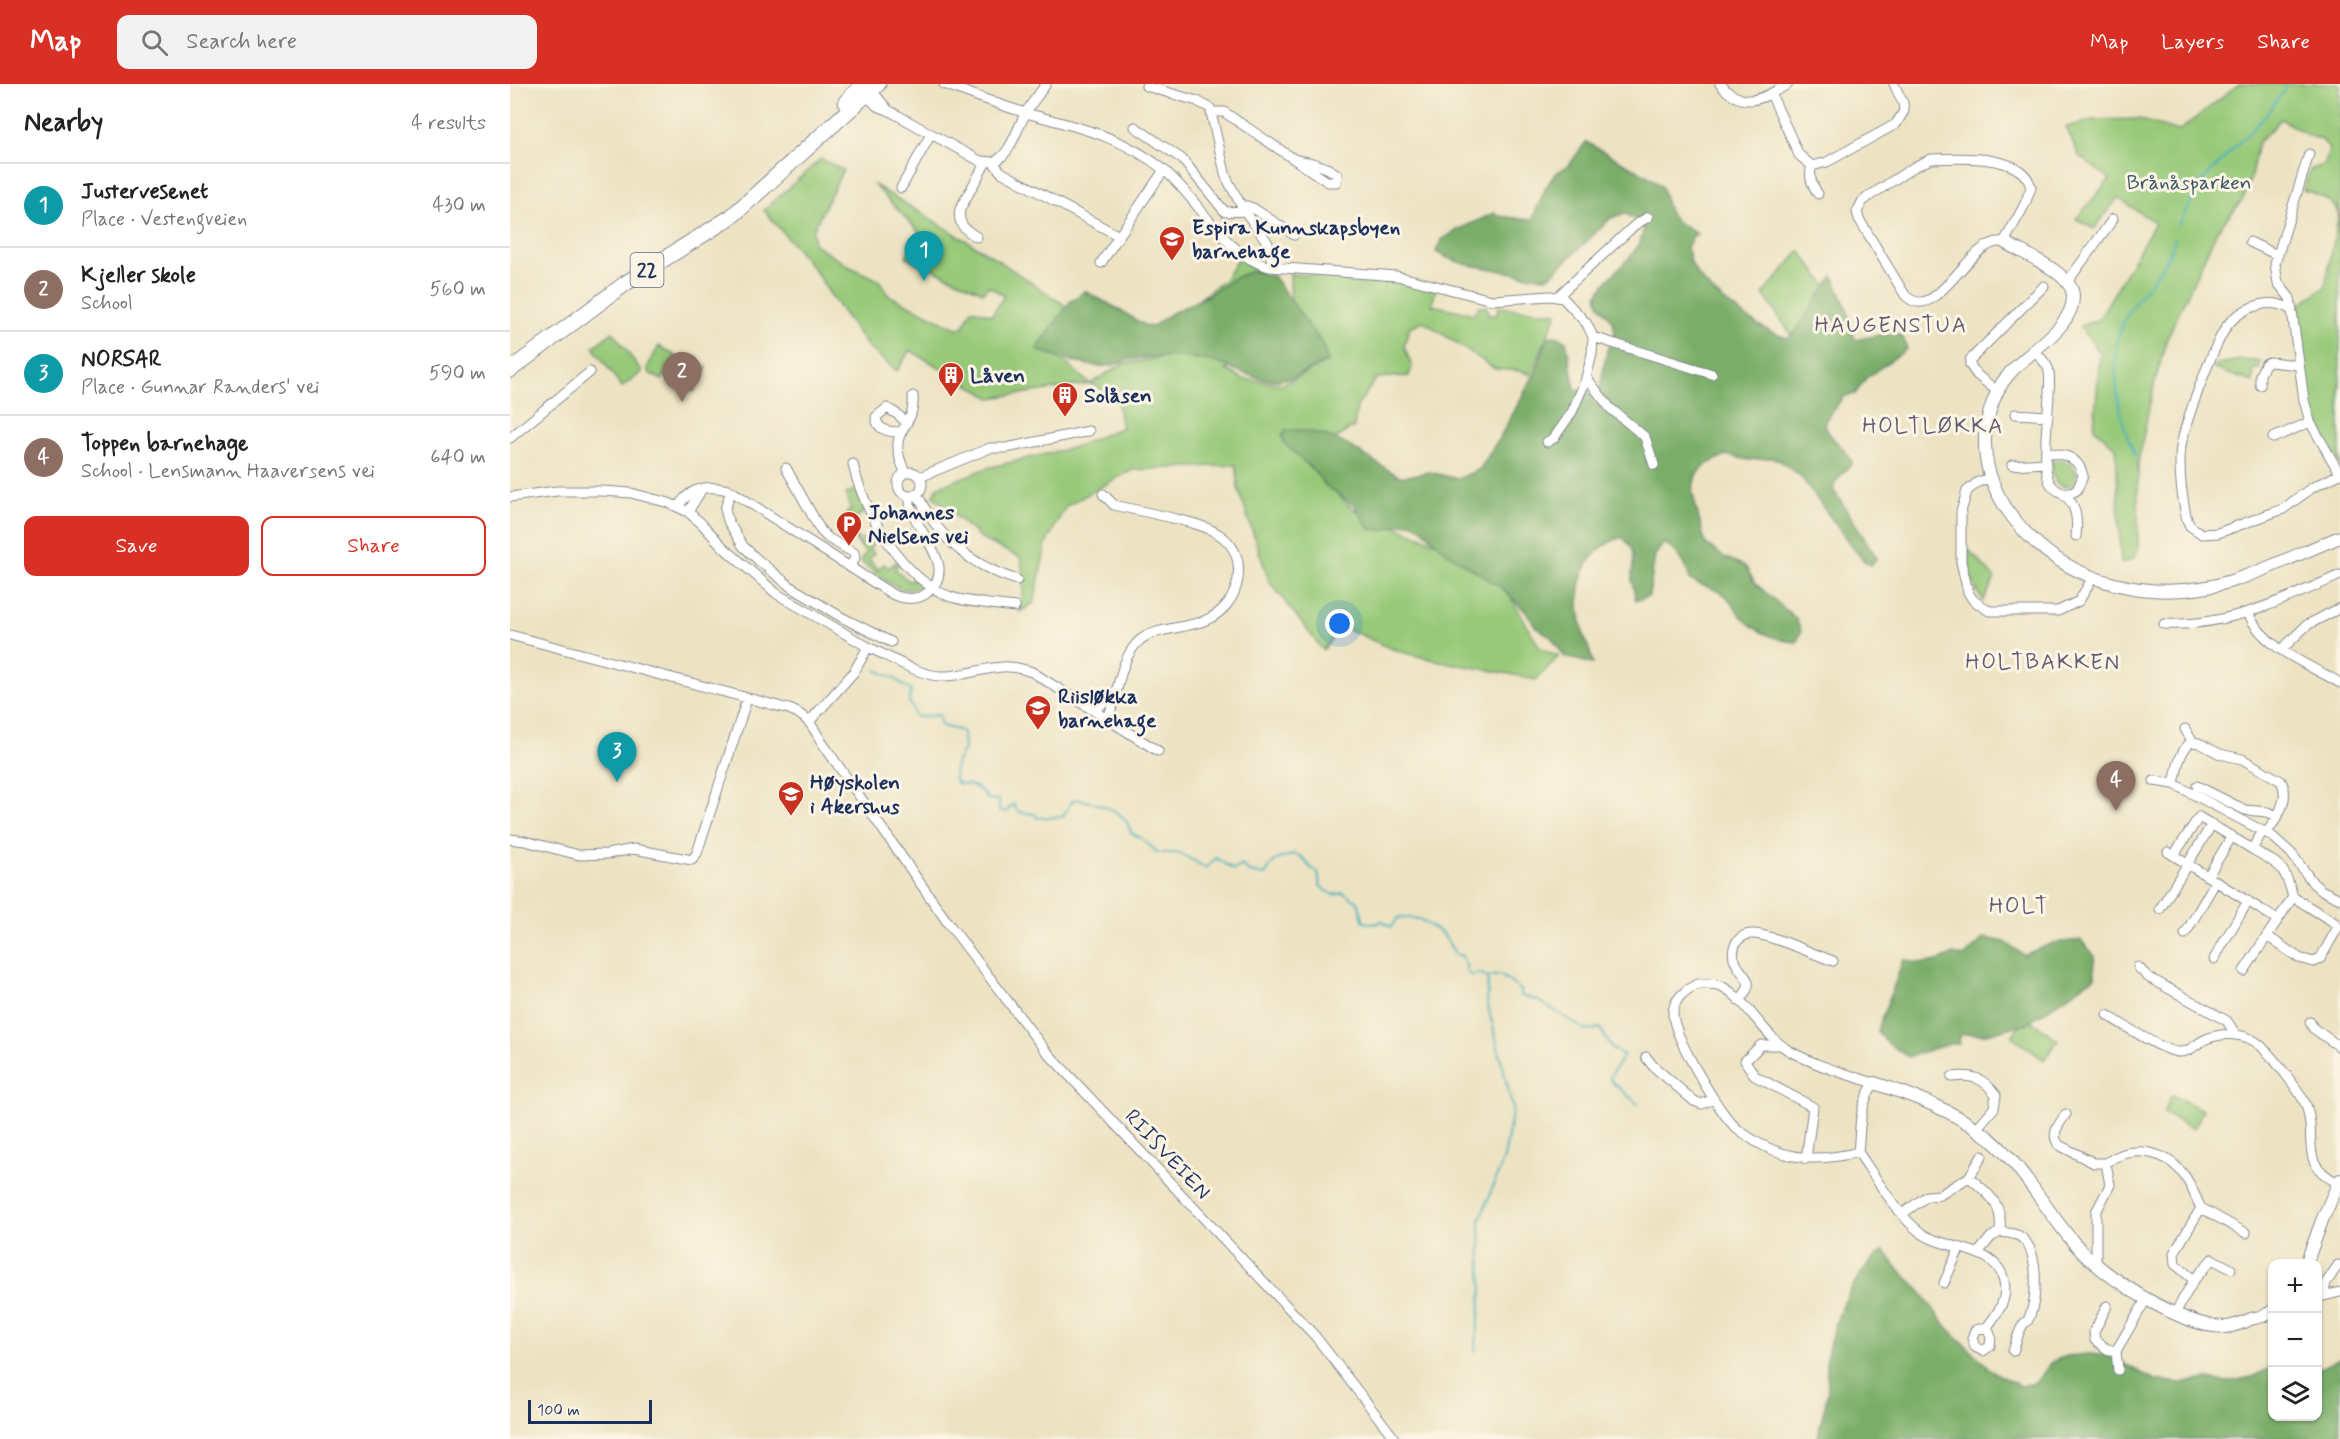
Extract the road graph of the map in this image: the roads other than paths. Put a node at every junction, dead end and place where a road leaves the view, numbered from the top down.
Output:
1 (944, 84) edge
2 (1046, 84) edge
3 (1720, 84) edge
4 (1788, 84) edge
5 (1894, 84) edge
6 (1146, 86) dead end
7 (868, 88) edge
8 (1771, 94) junction
9 (1026, 112) junction
10 (1212, 112) junction
11 (1135, 127) dead end
12 (930, 134) junction
13 (2308, 154) dead end
14 (1297, 160) dead end
15 (989, 162) junction
16 (1812, 166) junction
17 (1164, 170) junction
18 (901, 188) dead end
19 (1818, 194) dead end
20 (1243, 209) junction
21 (1648, 217) dead end
22 (2112, 219) dead end
23 (1294, 235) dead end
24 (1119, 236) junction
25 (977, 237) dead end
26 (2004, 242) junction
27 (2250, 242) dead end
28 (2277, 255) junction
29 (1101, 263) dead end
30 (1272, 267) junction
31 (2068, 281) junction
32 (2044, 286) dead end
33 (1557, 297) junction
34 (2292, 311) junction
35 (1593, 337) junction
36 (2033, 351) junction
37 (2299, 365) junction
38 (510, 370) edge
39 (590, 372) dead end
40 (1712, 374) dead end
41 (1586, 378) junction
42 (2260, 385) dead end
43 (1998, 391) junction
44 (913, 396) dead end
45 (2015, 414) dead end
46 (2048, 416) junction
47 (906, 422) junction
48 (2310, 422) junction
49 (1089, 431) dead end
50 (900, 432) junction
51 (510, 438) edge
52 (2273, 438) dead end
53 (1547, 442) dead end
54 (2047, 452) junction
55 (2045, 463) junction
56 (1654, 465) dead end
57 (2012, 465) dead end
58 (857, 466) dead end
59 (786, 468) dead end
60 (905, 472) junction
61 (2340, 474) edge
62 (920, 477) junction
63 (1990, 478) junction
64 (702, 489) junction
65 (730, 491) junction
66 (2062, 493) junction
67 (1103, 494) dead end
68 (510, 496) edge
69 (914, 496) junction
70 (678, 507) junction
71 (688, 512) junction
72 (871, 513) junction
73 (862, 519) dead end
74 (2076, 536) dead end
75 (2340, 537) edge
76 (850, 567) junction
77 (2340, 575) edge
78 (2092, 579) junction
79 (1017, 580) dead end
80 (932, 587) junction
81 (1015, 607) dead end
82 (2340, 608) edge
83 (2248, 613) junction
84 (2164, 624) dead end
85 (510, 635) edge
86 (891, 642) dead end
87 (868, 647) junction
88 (2281, 650) junction
89 (2340, 682) edge
90 (1115, 693) junction
91 (747, 699) junction
92 (1094, 711) junction
93 (1107, 719) junction
94 (810, 721) junction
95 (2185, 729) dead end
96 (2192, 741) junction
97 (1158, 751) dead end
98 (2154, 781) dead end
99 (2174, 784) junction
100 (2197, 786) dead end
101 (2277, 816) junction
102 (2212, 824) junction
103 (2265, 832) junction
104 (2232, 836) junction
105 (510, 839) edge
106 (2252, 849) junction
107 (2187, 864) junction
108 (2212, 878) junction
109 (2292, 897) junction
110 (2340, 899) edge
111 (2248, 901) junction
112 (2160, 909) dead end
113 (2278, 920) junction
114 (2185, 934) dead end
115 (2267, 936) junction
116 (2330, 943) junction
117 (2340, 949) edge
118 (2214, 958) dead end
119 (1833, 961) dead end
120 (2138, 967) dead end
121 (2244, 971) dead end
122 (1739, 1001) junction
123 (2107, 1015) dead end
124 (2310, 1022) dead end
125 (2236, 1035) junction
126 (1780, 1045) junction
127 (2340, 1047) edge
128 (1646, 1057) dead end
129 (1952, 1077) dead end
130 (1874, 1083) junction
131 (1714, 1099) junction
132 (2066, 1114) dead end
133 (1976, 1128) junction
134 (1858, 1152) junction
135 (1982, 1156) dead end
136 (1806, 1159) junction
137 (2106, 1163) junction
138 (1969, 1177) junction
139 (2339, 1181) edge
140 (2201, 1208) junction
141 (1902, 1214) junction
142 (2000, 1232) junction
143 (2246, 1233) dead end
144 (1959, 1249) junction
145 (1978, 1253) junction
146 (2308, 1259) edge
147 (2096, 1263) junction
148 (2338, 1265) dead end
149 (2231, 1269) dead end
150 (2194, 1280) junction
151 (1944, 1283) dead end
152 (2322, 1292) edge
153 (2340, 1292) edge
154 (2322, 1296) edge
155 (2147, 1298) junction
156 (2107, 1306) dead end
157 (2268, 1312) edge
158 (2175, 1313) junction
159 (1987, 1327) dead end
160 (2013, 1351) dead end
161 (2116, 1351) junction
162 (2118, 1370) dead end
163 (1395, 1439) edge

1 - 9 street
2 - 9 street
3 - 8 street
4 - 8 street
5 - 16 street
6 - 10 street
7 - 12 street
7 - 38 highway, 22
8 - 16 street
9 - 15 street
9 - 17 street
10 - 14 street
10 - 20 street
11 - 20 street
12 - 15 street
12 - 18 street
13 - 28 street
15 - 24 street
15 - 25 street
16 - 19 street
17 - 24 street
17 - 30 street
20 - 23 street
20 - 30 street
21 - 33 street
22 - 31 street
24 - 29 street
26 - 26 street
26 - 31 street
27 - 28 street
28 - 34 street
30 - 33 street
31 - 36 street
32 - 43 street
33 - 35 street
34 - 37 street
34 - 61 street
35 - 40 street
35 - 41 street
36 - 43 street
36 - 46 street
37 - 42 street
37 - 48 street
39 - 51 street
41 - 53 street
41 - 56 street
43 - 63 street
44 - 47 street
45 - 46 street
46 - 54 street
47 - 50 street
47 - 50 street
48 - 52 street
48 - 61 street
49 - 62 street
50 - 60 street
54 - 55 street
54 - 66 street
55 - 57 street
55 - 66 street
58 - 72 street
59 - 76 street
60 - 62 street
60 - 69 street
62 - 69 street
63 - 78 street
63 - 78 street
64 - 65 street
64 - 70 street
64 - 71 street
65 - 76 street
65 - 86 street
66 - 74 street
67 - 90 street
68 - 70 street
69 - 79 street
69 - 80 street
70 - 71 street
71 - 87 street
72 - 73 street
72 - 80 street
75 - 78 street
76 - 80 street
77 - 83 street
80 - 81 street
82 - 88 street
83 - 84 street
83 - 88 street
85 - 91 street
87 - 92 street
87 - 94 street
88 - 89 street
90 - 92 street
90 - 93 street
91 - 94 street
91 - 105 street
92 - 93 street
93 - 97 street
94 - 163 street, RIISVEIEN
95 - 96 street
96 - 99 street
96 - 101 street
98 - 99 street
99 - 103 street
100 - 101 street
101 - 103 street
102 - 104 street
102 - 107 street
102 - 107 street
103 - 106 street
103 - 110 street
104 - 106 street
104 - 108 street
106 - 109 street
107 - 108 street
107 - 112 street
108 - 111 street
108 - 114 street
109 - 113 street
109 - 116 street
111 - 113 street
111 - 118 street
113 - 115 street
115 - 116 street
115 - 121 street
116 - 117 street
119 - 122 street
120 - 125 street
122 - 126 street
122 - 131 street
123 - 125 street
124 - 127 street
125 - 139 street
126 - 130 street
126 - 136 street
128 - 131 street
129 - 133 street
130 - 133 street
130 - 134 street
131 - 136 street
132 - 137 street
133 - 147 street
134 - 136 street
134 - 141 street
135 - 138 street
137 - 140 street
137 - 147 street
138 - 141 street
138 - 142 street
139 - 146 street
140 - 143 street
140 - 150 street
141 - 144 street
142 - 145 street
142 - 160 street
144 - 145 street
144 - 151 street
145 - 159 street
147 - 155 street
148 - 152 street
149 - 150 street
150 - 158 street
153 - 154 street
155 - 158 street
155 - 161 street
156 - 161 street
157 - 158 street
161 - 162 street

